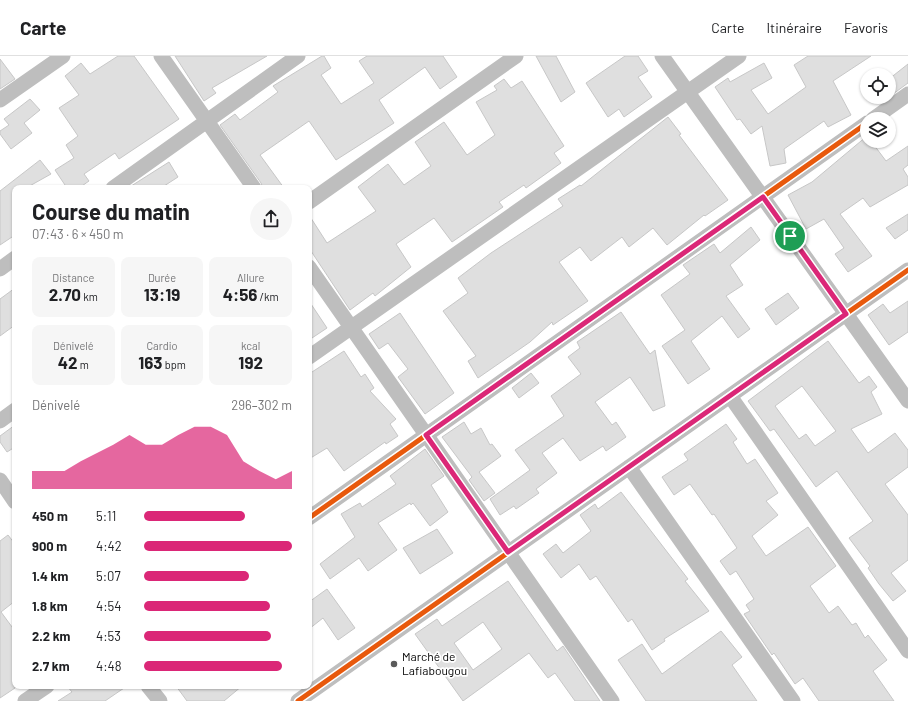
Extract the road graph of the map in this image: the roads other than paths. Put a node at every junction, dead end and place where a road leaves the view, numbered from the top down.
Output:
1 (63, 56) edge
2 (161, 56) edge
3 (298, 56) edge
4 (516, 56) edge
5 (662, 56) edge
6 (739, 56) edge
7 (688, 93) junction
8 (908, 94) edge
9 (0, 100) edge
10 (883, 112) edge
11 (207, 121) junction
12 (860, 128) edge
13 (117, 185) edge
14 (252, 185) edge
15 (763, 197) junction
16 (312, 200) edge
17 (12, 260) edge
18 (0, 269) edge
19 (908, 270) edge
20 (312, 271) edge
21 (846, 314) junction
22 (352, 328) junction
23 (312, 355) edge
24 (730, 396) junction
25 (908, 401) edge
26 (12, 412) edge
27 (0, 421) edge
28 (426, 435) junction
29 (629, 467) junction
30 (0, 480) edge
31 (12, 498) edge
32 (312, 516) edge
33 (508, 552) junction
34 (908, 651) edge
35 (43, 689) edge
36 (150, 689) edge
37 (25, 701) edge
38 (160, 701) edge
39 (298, 701) edge
40 (612, 701) edge
41 (793, 701) edge

1 - 9 street
2 - 11 street
3 - 11 street
4 - 16 street
5 - 7 street
6 - 7 street
7 - 15 street
7 - 22 street
8 - 10 street
11 - 13 street
11 - 14 street
12 - 15 street
15 - 21 street
15 - 28 street
17 - 18 street
19 - 21 street
20 - 22 street
21 - 24 street
21 - 25 street
22 - 23 street
22 - 28 street
24 - 29 street
24 - 34 street
26 - 27 street
28 - 32 street
28 - 33 street
29 - 33 street
29 - 41 street
30 - 31 street
33 - 39 street
33 - 40 street
35 - 37 street
36 - 38 street

